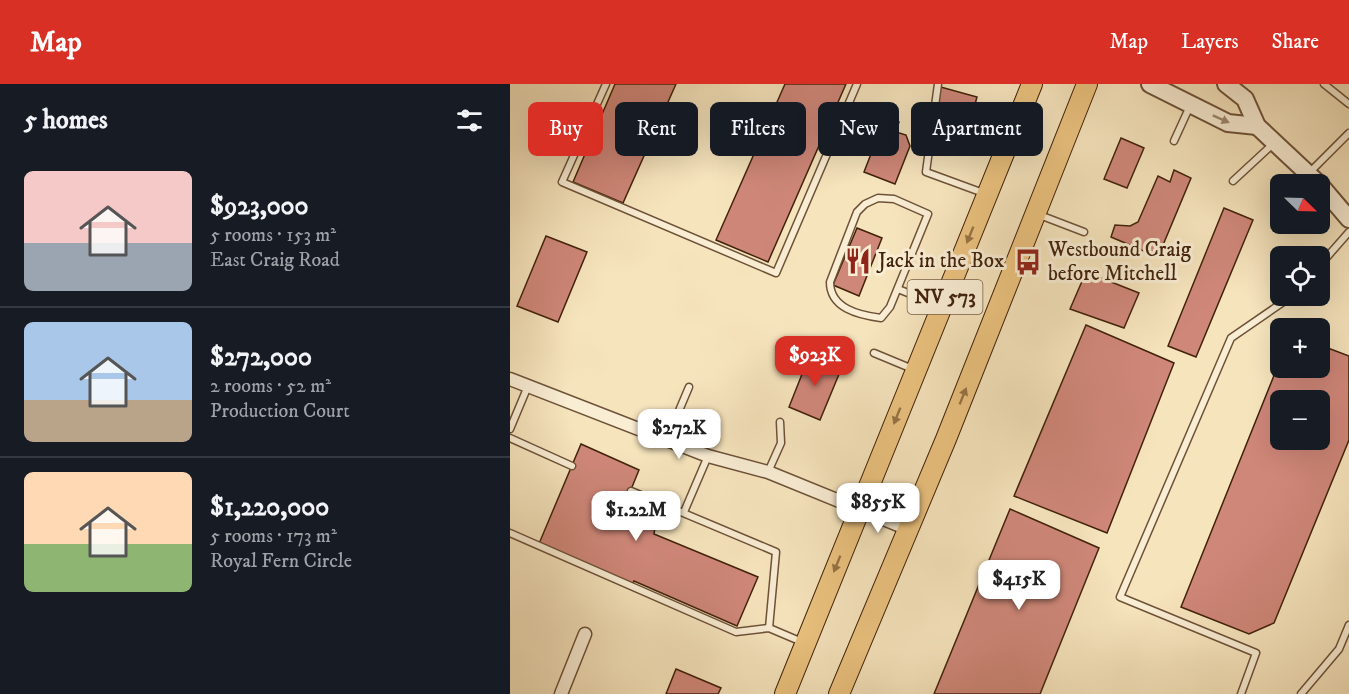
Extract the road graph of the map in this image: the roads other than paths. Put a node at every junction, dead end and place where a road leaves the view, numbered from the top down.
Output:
1 (606, 84) edge
2 (857, 84) edge
3 (938, 84) edge
4 (1032, 84) edge
5 (1087, 84) edge
6 (1150, 84) edge
7 (1226, 84) edge
8 (1324, 84) edge
9 (1349, 104) edge
10 (1191, 105) junction
11 (1257, 126) junction
12 (1349, 133) edge
13 (1174, 141) dead end
14 (1275, 141) junction
15 (1309, 174) edge
16 (1321, 174) edge
17 (1233, 181) dead end
18 (987, 194) junction
19 (1330, 197) edge
20 (1036, 214) junction
21 (1349, 219) edge
22 (1084, 232) dead end
23 (1349, 232) edge
24 (1330, 254) edge
25 (898, 289) junction
26 (1278, 306) edge
27 (941, 307) junction
28 (874, 353) dead end
29 (915, 370) junction
30 (510, 379) edge
31 (529, 386) junction
32 (689, 387) dead end
33 (780, 422) dead end
34 (510, 429) edge
35 (510, 438) edge
36 (667, 439) junction
37 (708, 456) junction
38 (572, 466) dead end
39 (768, 472) junction
40 (631, 491) dead end
41 (859, 510) junction
42 (684, 512) junction
43 (908, 529) junction
44 (510, 533) edge
45 (1349, 625) edge
46 (769, 628) junction
47 (585, 634) dead end
48 (805, 643) junction
49 (561, 694) edge
50 (784, 694) edge
51 (839, 694) edge
52 (1241, 694) edge
53 (1301, 694) edge

1 - 2 lane
3 - 18 lane
4 - 18 main road, NV 573
5 - 20 main road, NV 573
6 - 10 street
7 - 11 street
8 - 9 lane
10 -> 11 street
10 - 13 lane
11 - 14 street
12 - 16 lane
14 - 15 street
14 - 17 lane
18 -> 27 main road, NV 573
19 - 21 street
20 - 22 lane
43 -> 20 main road, NV 573
23 - 24 lane
25 - 25 lane
25 - 27 lane
26 - 52 lane
27 - 29 main road, NV 573
28 - 29 lane
29 -> 41 main road, NV 573
30 - 31 street
31 - 34 lane
31 - 36 street
32 - 36 lane
33 - 39 lane
35 - 38 lane
36 - 37 street
37 - 39 street
37 - 42 lane
39 - 41 street
40 - 42 lane
41 - 43 street
41 -> 48 main road, NV 573
42 - 46 lane
43 - 51 main road, NV 573
44 - 46 lane
45 - 53 lane
46 - 48 lane
47 - 49 street
48 - 50 main road, NV 573

